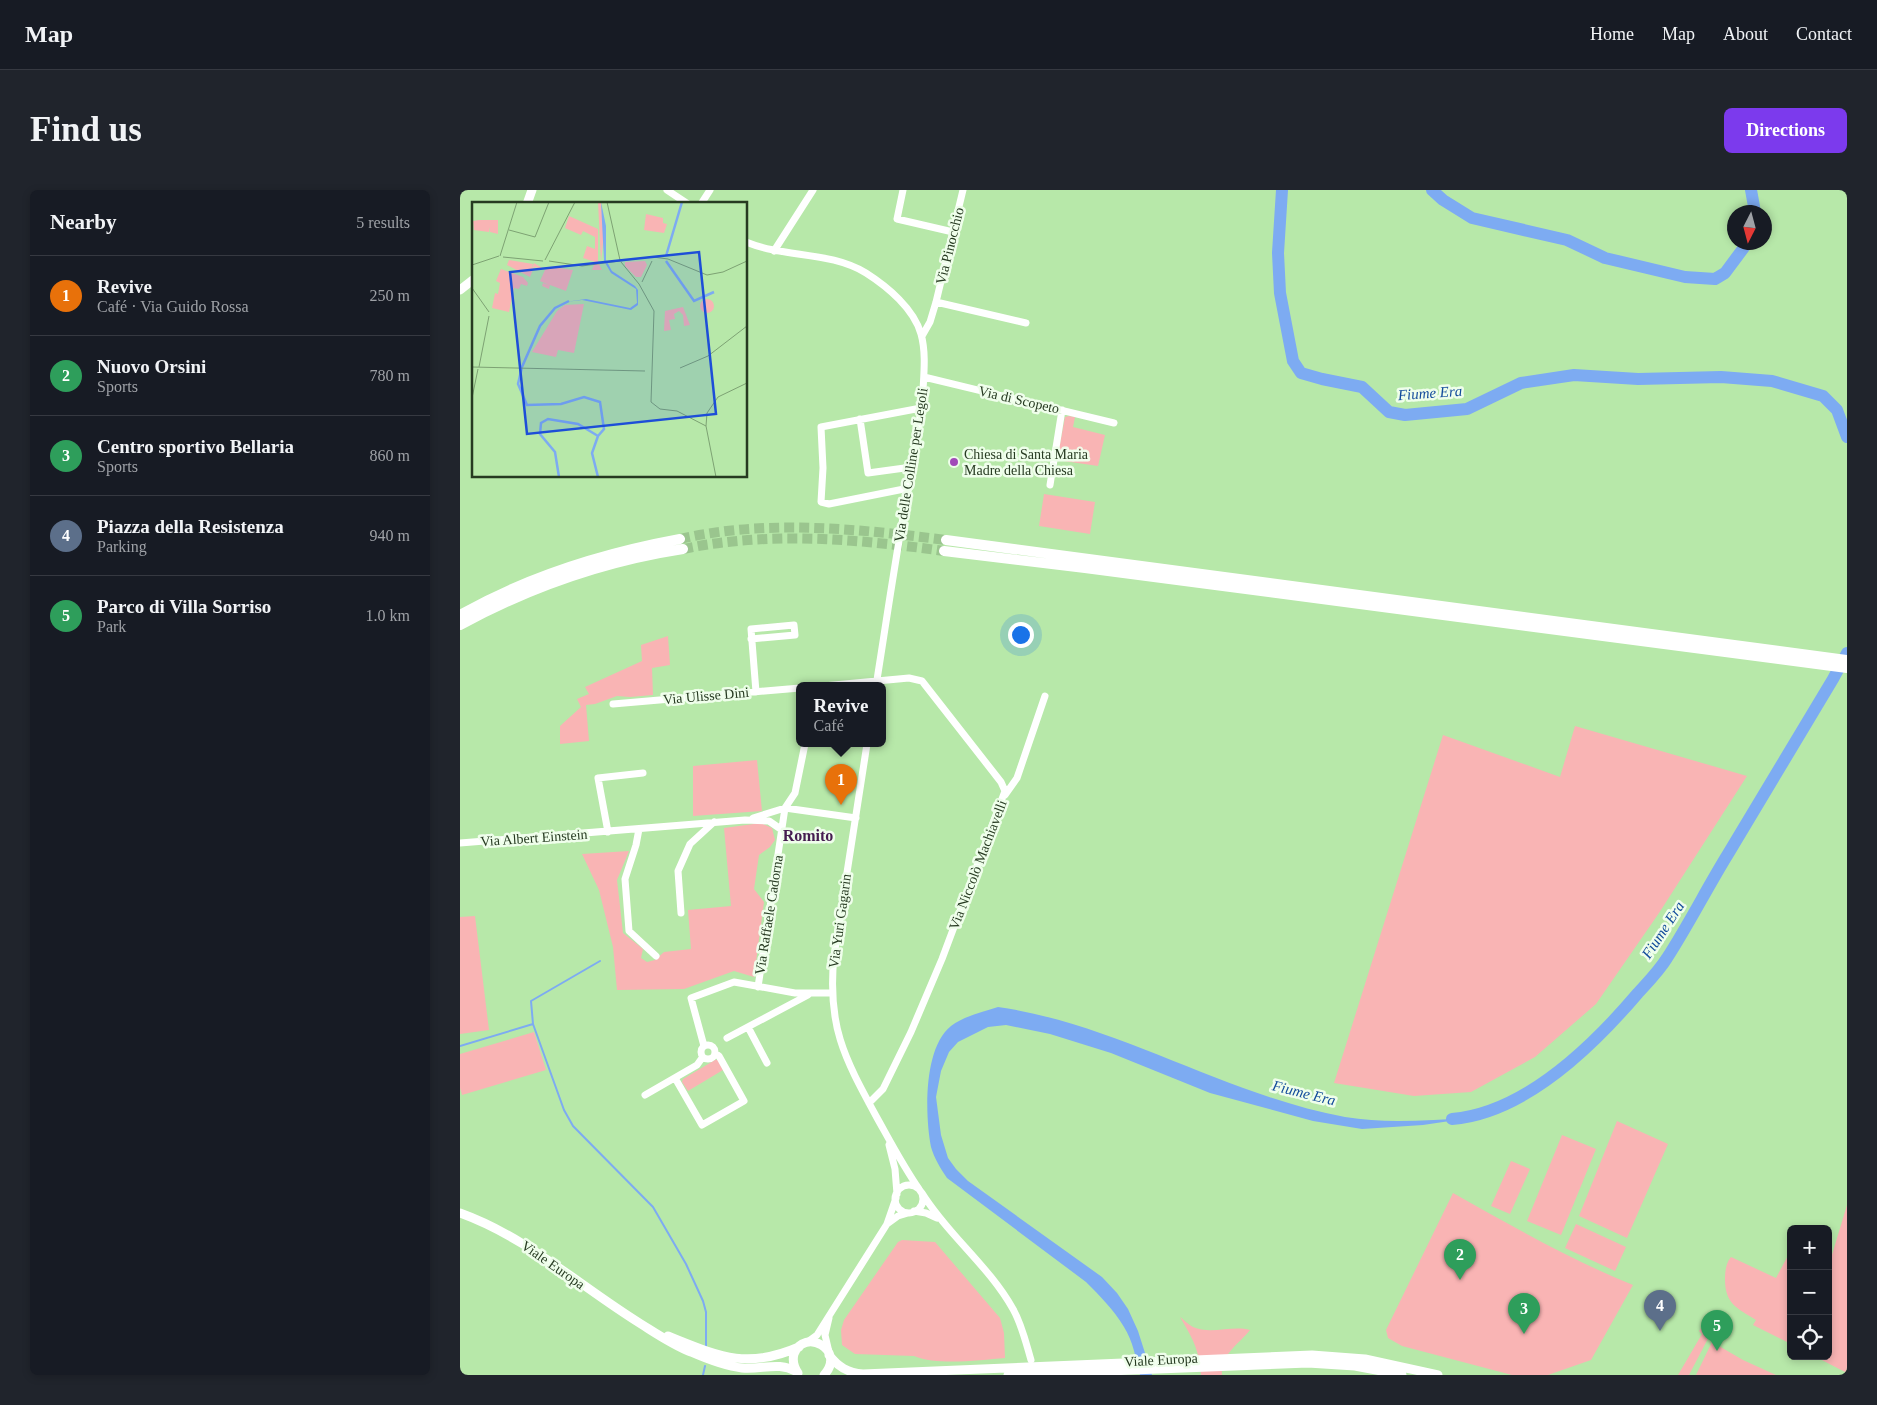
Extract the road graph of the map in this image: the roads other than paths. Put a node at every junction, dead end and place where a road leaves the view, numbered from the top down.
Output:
1 (532, 190) edge
2 (667, 190) edge
3 (710, 190) edge
4 (813, 190) edge
5 (903, 190) edge
6 (964, 190) edge
7 (527, 202) edge
8 (685, 202) edge
9 (702, 202) edge
10 (953, 232) junction
11 (748, 243) edge
12 (774, 251) junction
13 (472, 281) edge
14 (460, 290) edge
15 (936, 302) junction
16 (1026, 323) dead end
17 (922, 336) junction
18 (924, 378) junction
19 (921, 408) junction
20 (1062, 410) junction
21 (860, 419) junction
22 (1114, 423) dead end
23 (912, 467) junction
24 (1050, 486) dead end
25 (909, 488) junction
26 (680, 539) tunnel mouth
27 (946, 540) tunnel mouth
28 (683, 549) tunnel mouth
29 (944, 551) tunnel mouth
30 (460, 615) edge
31 (460, 624) edge
32 (752, 640) junction
33 (1701, 645) junction
34 (1847, 660) edge
35 (1847, 668) edge
36 (877, 682) edge
37 (886, 682) edge
38 (796, 688) edge
39 (756, 692) junction
40 (1045, 696) dead end
41 (612, 704) dead end
42 (804, 747) edge
43 (867, 747) edge
44 (643, 773) dead end
45 (1005, 796) junction
46 (785, 808) junction
47 (856, 818) junction
48 (744, 820) junction
49 (714, 822) junction
50 (639, 829) junction
51 (782, 830) junction
52 (608, 832) junction
53 (460, 843) edge
54 (681, 913) dead end
55 (656, 956) dead end
56 (758, 986) junction
57 (832, 993) junction
58 (808, 994) junction
59 (748, 1027) junction
60 (727, 1038) dead end
61 (704, 1046) junction
62 (715, 1053) junction
63 (702, 1058) junction
64 (767, 1063) dead end
65 (675, 1078) junction
66 (644, 1096) dead end
67 (869, 1102) junction
68 (885, 1133) junction
69 (920, 1191) junction
70 (896, 1196) junction
71 (460, 1212) edge
72 (912, 1212) junction
73 (940, 1220) junction
74 (887, 1224) junction
75 (833, 1309) junction
76 (643, 1325) junction
77 (802, 1345) junction
78 (829, 1354) junction
79 (1031, 1360) dead end
80 (1250, 1361) junction
81 (798, 1374) edge
82 (824, 1375) edge
83 (1008, 1375) edge
84 (1402, 1375) edge
85 (1438, 1375) edge

1 - 7 main road
2 - 8 street
3 - 9 street
4 - 12 street
5 - 10 street
6 - 10 street, Via Pinocchio
10 - 15 street, Via Pinocchio
11 - 12 street, Via delle Colline per Legoli
12 - 17 street, Via delle Colline per Legoli
13 - 14 main road
15 - 16 street, Via Pinocchio
15 - 17 street, Via Pinocchio
17 - 18 street, Via delle Colline per Legoli
18 - 19 street, Via delle Colline per Legoli
18 - 20 street, Via di Scopeto
19 - 21 street
19 - 23 street, Via delle Colline per Legoli
20 - 22 street, Via di Scopeto
20 - 24 street
21 - 23 street
21 - 25 street
23 - 25 street, Via delle Colline per Legoli
25 - 36 street, Via delle Colline per Legoli
26 - 30 highway
27 - 33 highway
28 - 31 highway
29 - 33 highway
32 - 32 street
32 - 39 street
33 - 34 highway
33 - 35 highway
37 - 45 street, Via Niccolò Machiavelli
38 - 39 street, Via Ulisse Dini
39 - 41 street, Via Ulisse Dini
40 - 45 street
42 - 46 street, Via Raffaele Cadorna
43 - 47 street, Via Yuri Gagarin
44 - 52 street, Via Albert Einstein
45 - 67 street, Via Niccolò Machiavelli
46 - 47 street
46 - 48 street, Via Albert Einstein
46 - 51 street, Via Raffaele Cadorna
47 - 57 street, Via Yuri Gagarin
48 - 49 street, Via Albert Einstein
48 - 51 street, Via Albert Einstein
49 - 50 street, Via Albert Einstein
49 - 54 street
50 - 52 street, Via Albert Einstein
50 - 55 street
51 - 56 street, Via Raffaele Cadorna
52 - 53 street, Via Albert Einstein
56 - 58 street, Via Raffaele Cadorna
56 - 61 street
57 - 58 street, Via Raffaele Cadorna
57 - 67 street, Via Yuri Gagarin
58 - 59 street
59 - 60 street
59 - 64 street
61 - 62 street
61 - 63 street
62 - 63 street
62 - 65 street
63 - 65 street
65 - 66 street
67 - 68 street
68 - 69 street
68 - 70 street
69 - 70 street
69 - 72 street
69 - 73 street
70 - 72 street
70 - 74 street
71 - 76 main road, Viale Europa
72 - 73 street
72 - 74 street
73 - 79 street
74 - 75 street
75 - 77 street
75 - 78 street
76 - 77 main road, Viale Europa
76 - 81 main road, Viale Europa
77 - 78 main road, Viale Europa
77 - 81 main road, Viale Europa
78 - 80 main road, Viale Europa
78 - 82 main road
80 - 83 main road, Viale Europa
80 - 84 main road, Viale Europa
80 - 85 main road, Viale Europa

